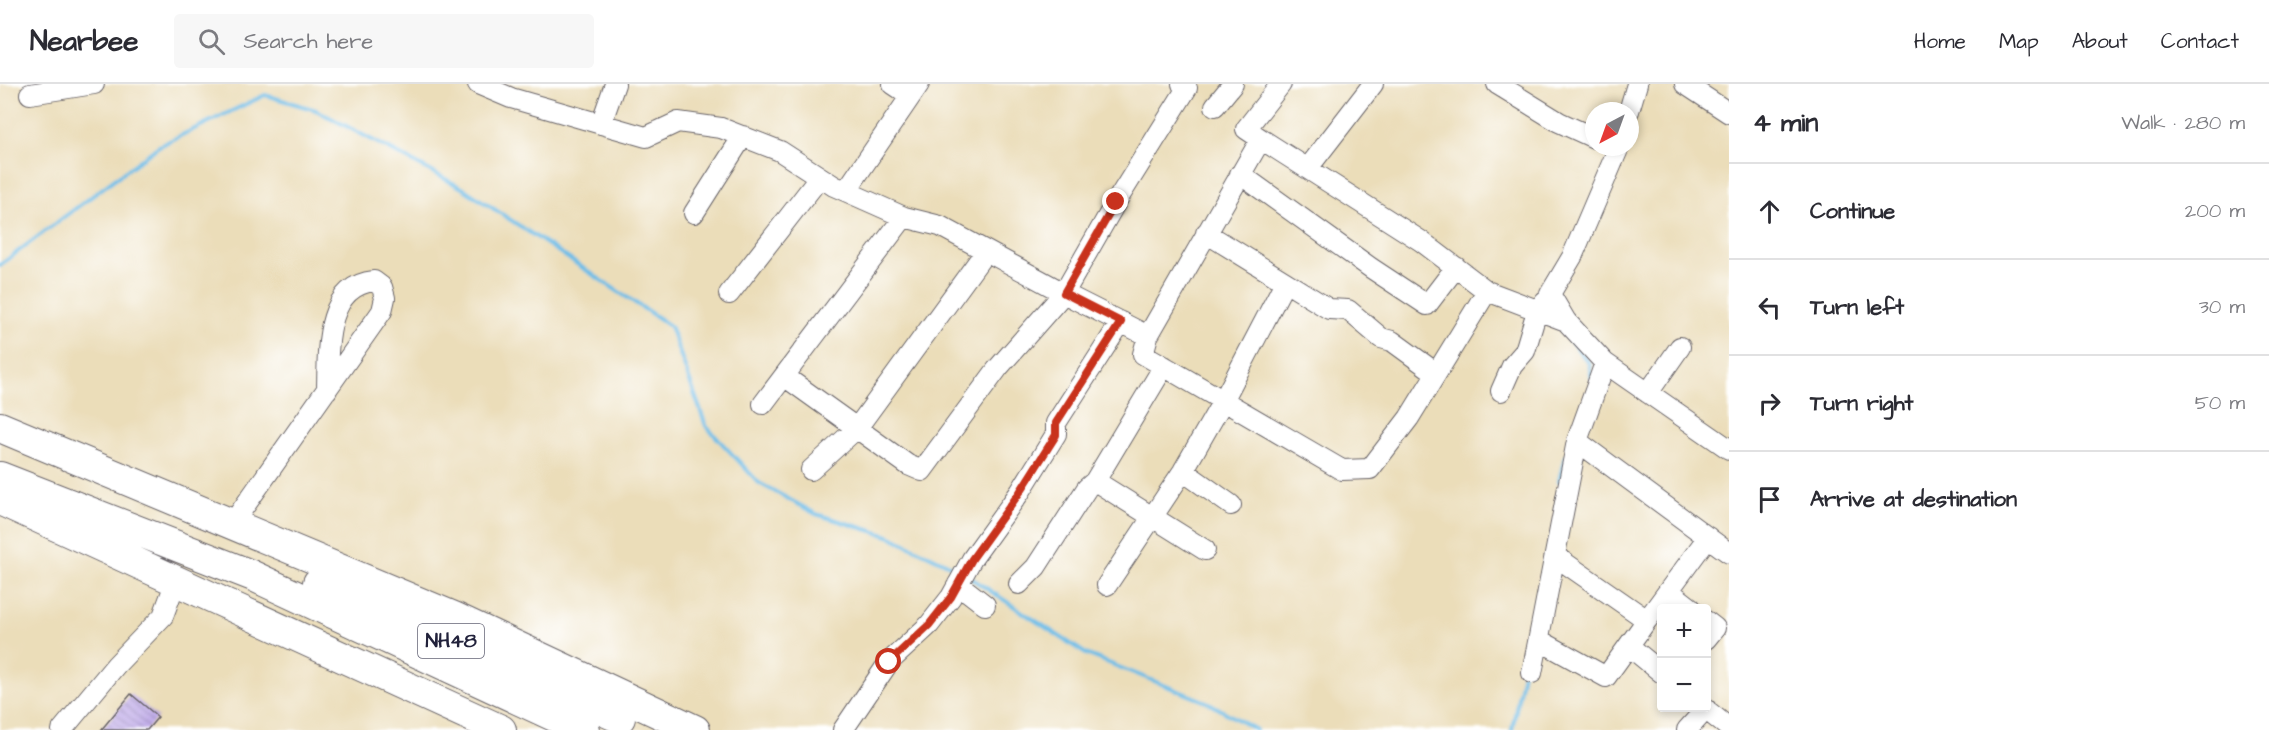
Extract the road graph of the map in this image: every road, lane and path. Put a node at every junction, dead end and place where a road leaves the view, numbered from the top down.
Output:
1 (94, 84) edge
2 (478, 84) edge
3 (615, 84) edge
4 (893, 84) edge
5 (1182, 84) edge
6 (1233, 84) edge
7 (1281, 84) edge
8 (1373, 84) edge
9 (1497, 84) edge
10 (1637, 84) edge
11 (1685, 84) edge
12 (915, 90) edge
13 (30, 94) dead end
14 (1632, 102) edge
15 (1215, 106) dead end
16 (1729, 113) edge
17 (601, 124) junction
18 (1585, 134) edge
19 (743, 136) junction
20 (1261, 138) junction
21 (1613, 156) edge
22 (1308, 168) junction
23 (1240, 174) junction
24 (820, 177) junction
25 (846, 191) junction
26 (694, 213) dead end
27 (904, 217) junction
28 (1206, 233) junction
29 (986, 251) junction
30 (1456, 267) junction
31 (1285, 282) junction
32 (1487, 291) junction
33 (1064, 293) junction
34 (729, 294) dead end
35 (1550, 294) junction
36 (1537, 311) junction
37 (1566, 321) junction
38 (1121, 322) junction
39 (1148, 336) junction
40 (1680, 347) dead end
41 (1605, 363) junction
42 (1164, 366) junction
43 (1436, 373) junction
44 (784, 376) junction
45 (327, 390) junction
46 (1501, 391) dead end
47 (1648, 393) junction
48 (1223, 401) junction
49 (764, 404) dead end
50 (0, 427) edge
51 (857, 428) junction
52 (1577, 441) junction
53 (0, 445) edge
54 (1729, 449) edge
55 (811, 470) dead end
56 (1183, 471) junction
57 (0, 477) edge
58 (1095, 481) junction
59 (0, 500) edge
60 (1231, 505) dead end
61 (1152, 519) junction
62 (232, 524) junction
63 (1708, 537) junction
64 (1204, 550) dead end
65 (1729, 553) edge
66 (1556, 556) junction
67 (252, 565) junction
68 (176, 581) junction
69 (958, 584) junction
70 (1020, 584) dead end
71 (1107, 585) dead end
72 (1669, 591) junction
73 (1685, 604) edge
74 (986, 605) dead end
75 (1647, 620) junction
76 (1539, 640) junction
77 (1629, 646) junction
78 (1657, 669) edge
79 (1532, 673) dead end
80 (1702, 712) edge
81 (1710, 712) edge
82 (1729, 728) edge
83 (62, 730) edge
84 (501, 730) edge
85 (584, 730) edge
86 (647, 730) edge
87 (694, 730) edge
88 (843, 730) edge
89 (1687, 730) edge

1 - 13 street
2 - 17 street
3 - 17 street
4 - 12 street
5 - 33 street
6 - 15 street
7 - 20 street
8 - 22 street
9 - 18 street
10 - 14 street
11 - 16 street
12 - 25 street
17 - 19 street
19 - 24 street
19 - 26 street
20 - 22 street
20 - 23 street
21 - 35 street
22 - 30 street
23 - 28 street
23 - 30 street
24 - 25 street
24 - 34 street
25 - 27 street
27 - 29 street
27 - 44 street
28 - 31 street
28 - 39 street
29 - 33 street
29 - 51 street
30 - 32 street
31 - 43 street
31 - 48 street
32 - 36 street
32 - 43 street
33 - 38 street
33 - 51 street
35 - 36 street
35 - 37 street
36 - 37 street
36 - 46 street
37 - 41 street
38 - 39 street
38 - 69 street
39 - 42 street
40 - 47 street
41 - 47 street
41 - 52 street
42 - 48 street
42 - 58 street
43 - 48 street
44 - 49 street
44 - 51 street
45 - 45 street
45 - 62 street
47 - 54 street
48 - 56 street
50 - 62 highway
51 - 55 street
52 - 63 street
52 - 66 street
53 - 67 highway, NH48
56 - 60 street
56 - 61 street
57 - 67 highway, NH48
58 - 61 street
58 - 70 street
59 - 68 highway
61 - 64 street
61 - 71 street
62 - 87 highway
63 - 65 street
63 - 72 street
66 - 75 street
66 - 76 street
67 - 85 highway, NH48
67 - 86 highway, NH48
68 - 83 street
68 - 84 highway
69 - 74 street
69 - 88 street
72 - 73 street
72 - 75 street
75 - 77 street
76 - 77 street
76 - 79 street
77 - 78 street
80 - 89 street
81 - 82 street

